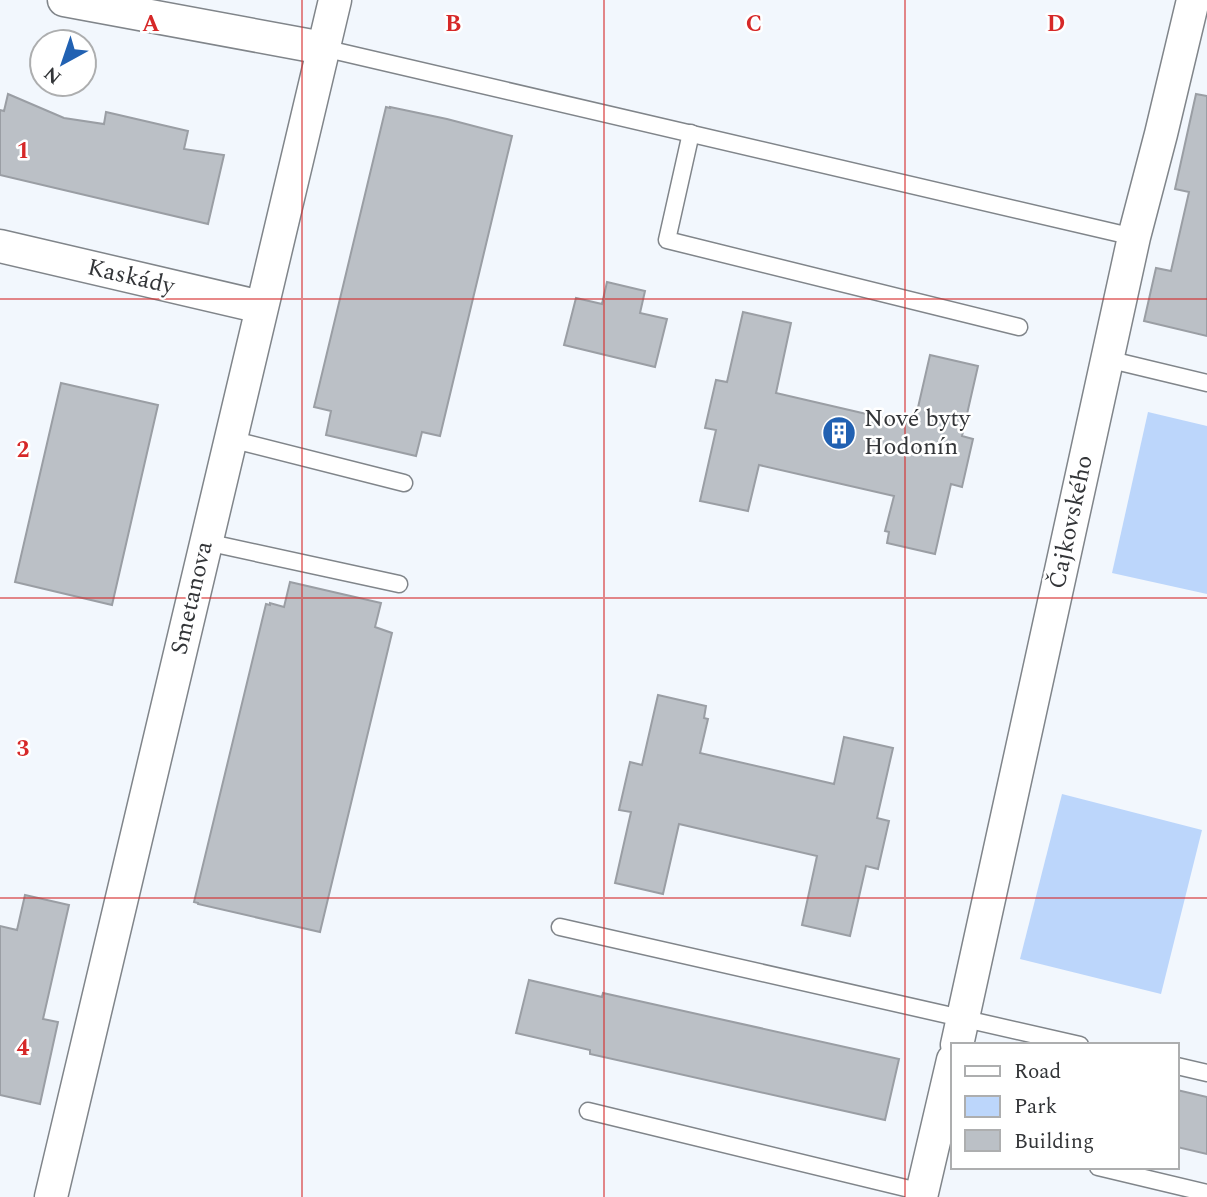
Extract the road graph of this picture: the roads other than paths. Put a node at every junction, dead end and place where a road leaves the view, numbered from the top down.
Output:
1 (64, 0) edge
2 (335, 0) edge
3 (1193, 0) edge
4 (323, 48) junction
5 (691, 133) junction
6 (1134, 237) junction
7 (0, 246) edge
8 (261, 307) junction
9 (1019, 327) dead end
10 (1107, 359) junction
11 (1207, 383) edge
12 (230, 439) junction
13 (404, 482) dead end
14 (206, 542) junction
15 (399, 584) dead end
16 (560, 927) dead end
17 (959, 1032) edge
18 (1061, 1043) edge
19 (1179, 1066) edge
20 (1207, 1073) edge
21 (951, 1080) edge
22 (588, 1111) dead end
23 (946, 1131) edge
24 (1106, 1169) edge
25 (1207, 1193) edge
26 (921, 1195) edge
27 (51, 1197) edge

1 - 4 street
2 - 4 street, Smetanova
3 - 6 street, Čajkovského
4 - 5 lane
4 - 8 street, Smetanova
5 - 6 lane
5 - 9 lane
6 - 10 street, Čajkovského
7 - 8 street, Kaskády
8 - 12 street, Smetanova
10 - 11 lane
10 - 17 street, Čajkovského
12 - 13 lane
12 - 14 street, Smetanova
14 - 15 lane
14 - 27 street, Smetanova
16 - 17 lane
17 - 18 lane
19 - 20 lane
21 - 23 street
22 - 26 lane
23 - 26 street
24 - 25 lane

